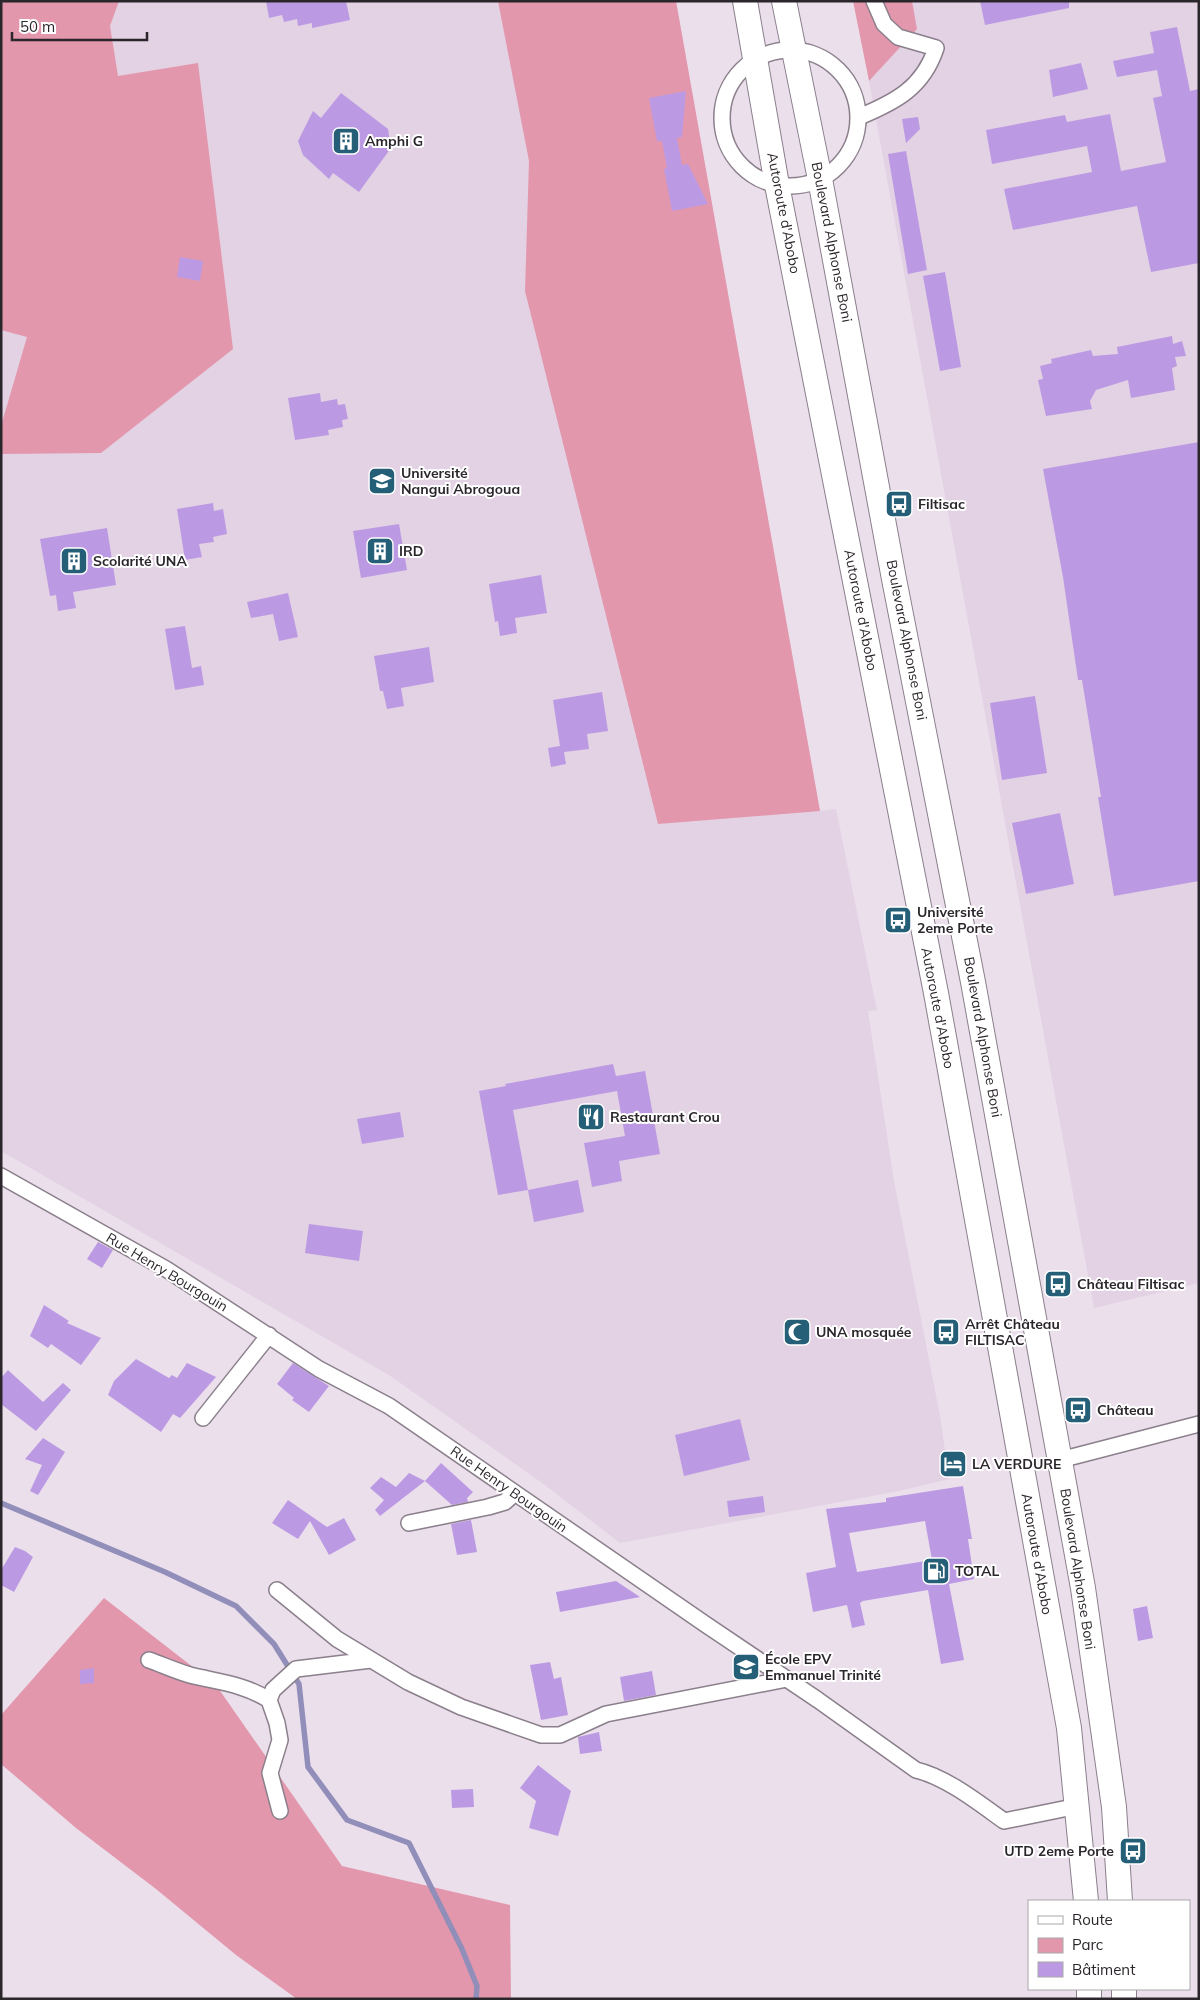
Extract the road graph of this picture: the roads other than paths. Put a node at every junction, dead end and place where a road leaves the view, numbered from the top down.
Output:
1 (745, 1) edge
2 (784, 1) edge
3 (874, 1) edge
4 (792, 50) junction
5 (756, 59) junction
6 (858, 117) junction
7 (820, 179) junction
8 (777, 185) junction
9 (1, 1176) edge
10 (269, 1335) junction
11 (203, 1418) dead end
12 (1199, 1424) edge
13 (1060, 1460) junction
14 (515, 1493) junction
15 (409, 1524) dead end
16 (277, 1590) dead end
17 (149, 1660) dead end
18 (371, 1660) junction
19 (787, 1678) junction
20 (271, 1695) junction
21 (1078, 1806) junction
22 (280, 1811) dead end
23 (1086, 1900) edge
24 (1120, 1900) edge

1 - 5 main road
2 - 4 main road, Boulevard Alphonse Boni
3 - 6 street
4 - 5 street
4 - 6 street
4 - 7 main road, Boulevard Alphonse Boni
5 - 8 main road, Autoroute d'Abobo
5 - 8 street
6 - 7 street
7 - 8 street
7 - 13 main road, Boulevard Alphonse Boni
8 - 21 main road, Autoroute d'Abobo
9 - 10 street, Rue Henry Bourgouin
10 - 11 street
10 - 14 street, Rue Henry Bourgouin
12 - 13 street
13 - 24 main road, Boulevard Alphonse Boni
14 - 15 street
14 - 19 street, Rue Henry Bourgouin
16 - 18 street
17 - 20 street
18 - 19 street
18 - 20 street
19 - 21 street, Rue Henry Bourgouin
20 - 22 street
21 - 23 main road, Autoroute d'Abobo

